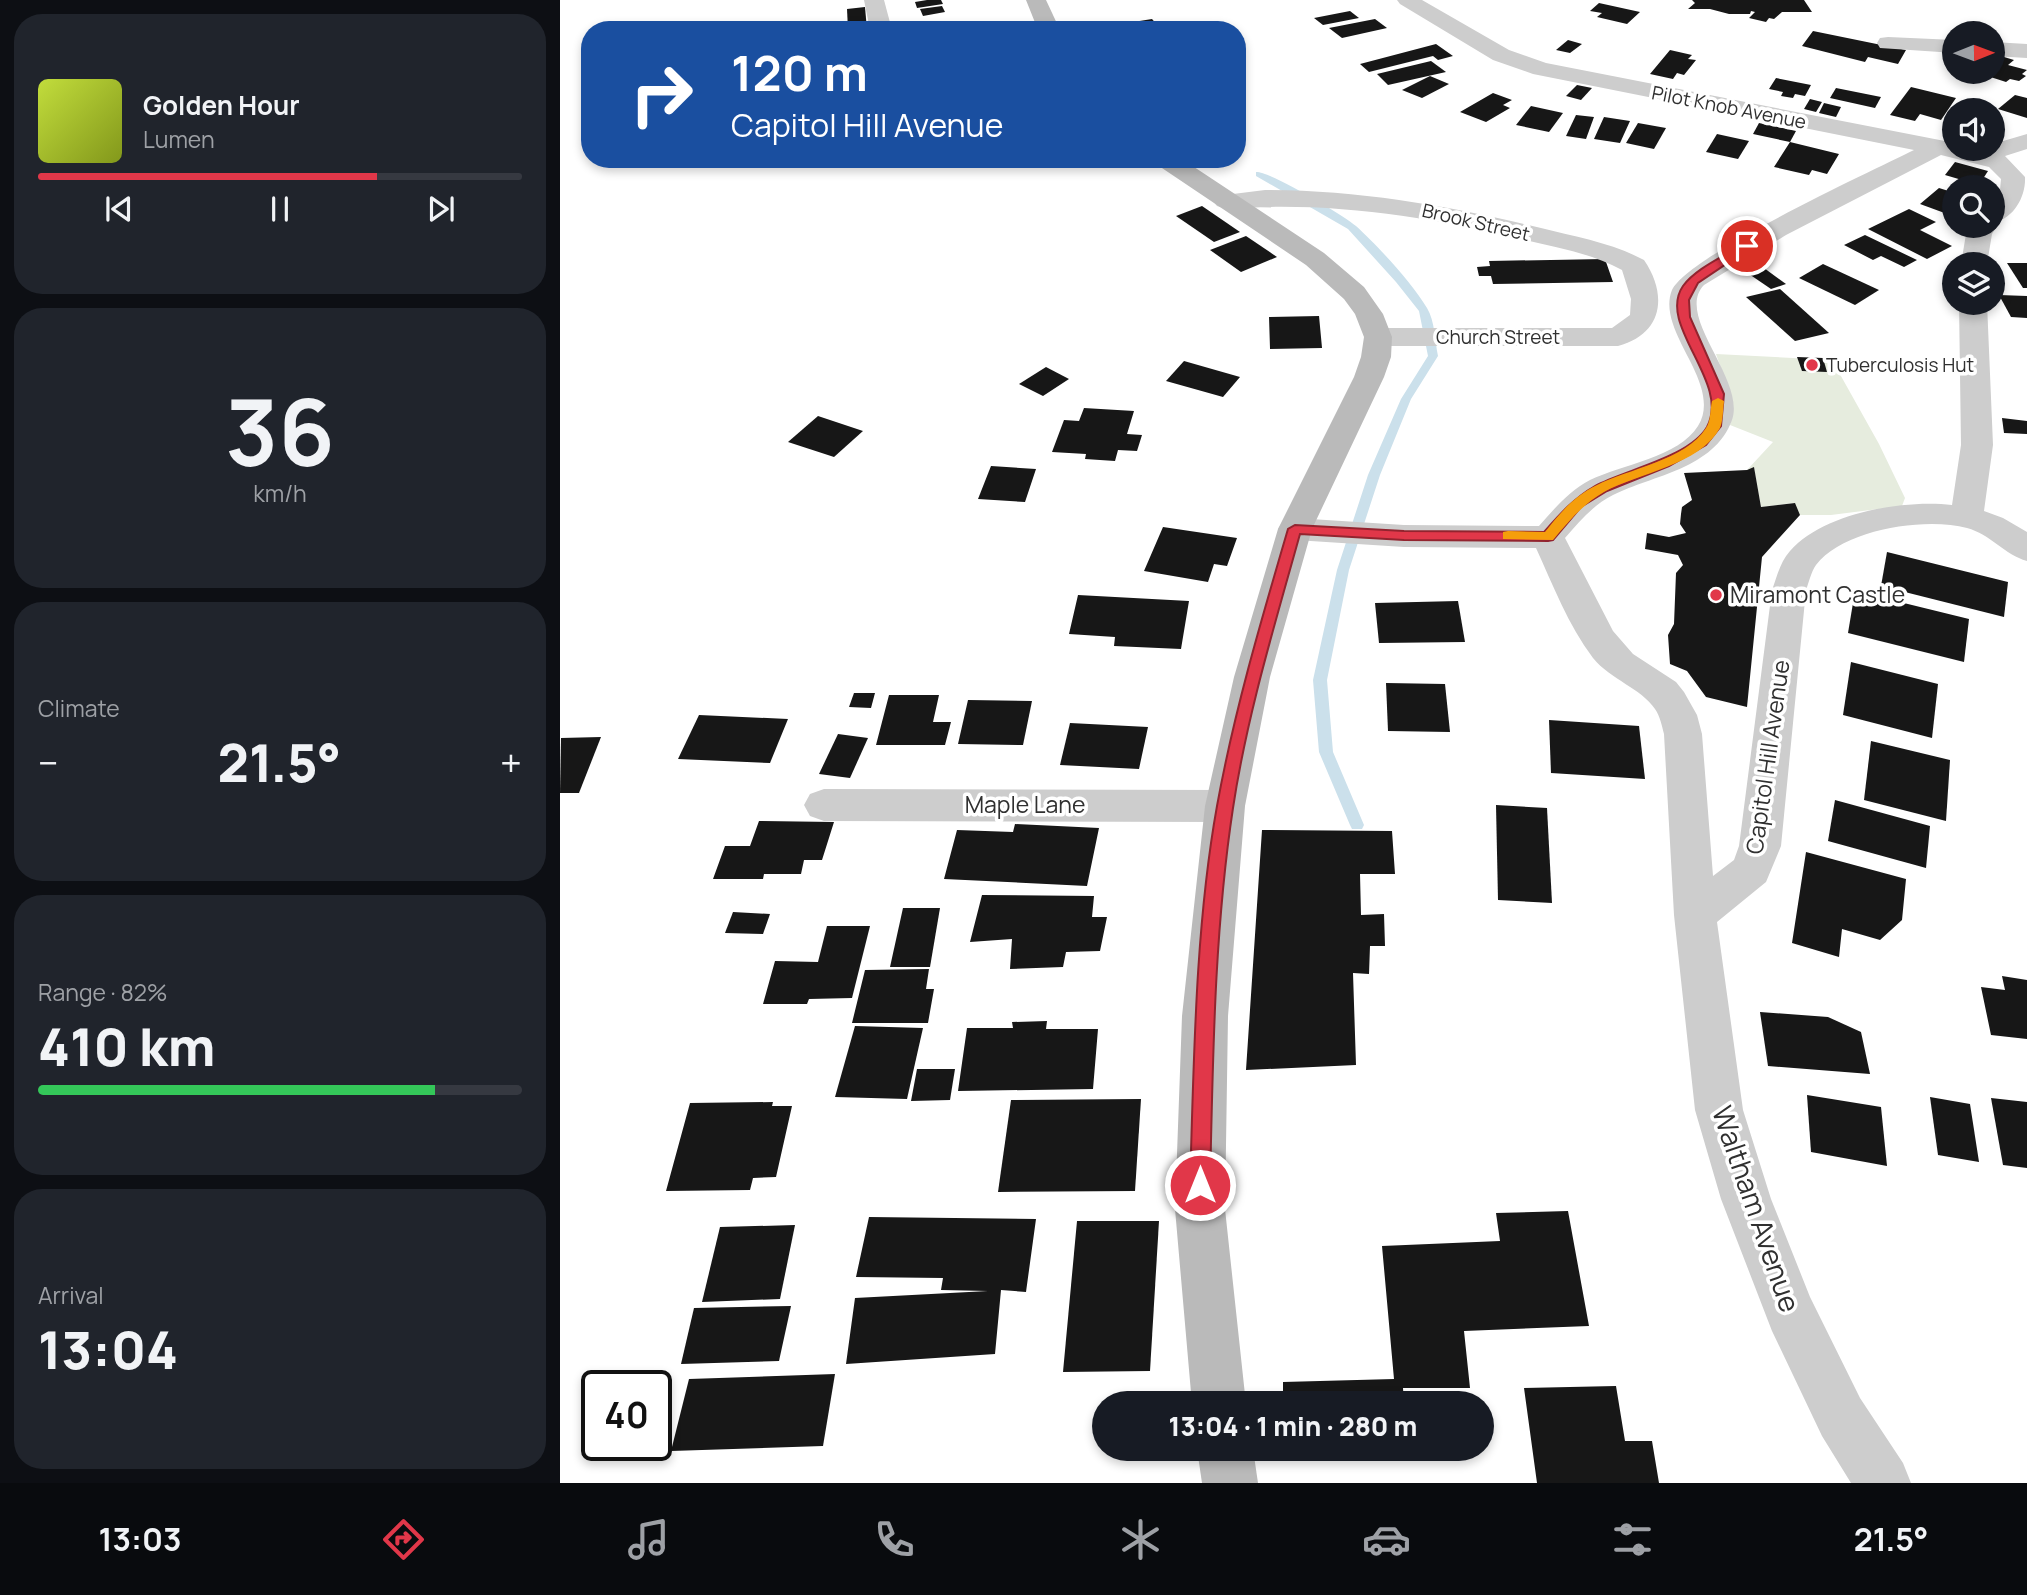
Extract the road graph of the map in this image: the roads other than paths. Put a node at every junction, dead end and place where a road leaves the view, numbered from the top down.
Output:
1 (874, 0) edge
2 (1036, 0) edge
3 (1407, 0) edge
4 (879, 21) edge
5 (1045, 21) edge
6 (1888, 43) dead end
7 (1942, 46) edge
8 (2006, 50) edge
9 (2027, 51) edge
10 (2027, 141) edge
11 (1936, 148) junction
12 (2005, 148) edge
13 (1942, 149) edge
14 (1995, 161) edge
15 (1178, 168) edge
16 (1226, 201) junction
17 (2005, 204) edge
18 (1973, 315) edge
19 (1394, 337) junction
20 (1618, 337) joint
21 (1967, 517) junction
22 (1295, 529) junction
23 (1548, 537) junction
24 (2027, 550) edge
25 (824, 805) dead end
26 (1225, 806) junction
27 (1695, 915) junction
28 (1219, 1391) edge
29 (1227, 1461) edge
30 (1230, 1483) edge
31 (1883, 1483) edge

1 - 4 street
2 - 5 street
3 - 11 street, Pilot Knob Avenue
6 - 7 street
8 - 9 street
10 - 12 street
11 - 13 street, Pilot Knob Avenue
11 - 23 street
14 - 17 street, Pilot Knob Avenue
15 - 16 street
16 - 19 street
16 - 20 street, Brook Street
18 - 21 street
19 - 20 street, Church Street
19 - 22 street
21 - 24 street, Capitol Hill Avenue
21 - 27 street, Capitol Hill Avenue
22 - 23 street
22 - 26 street
23 - 27 street
25 - 26 street, Maple Lane
26 - 28 street
27 - 31 street, Waltham Avenue
29 - 30 street

